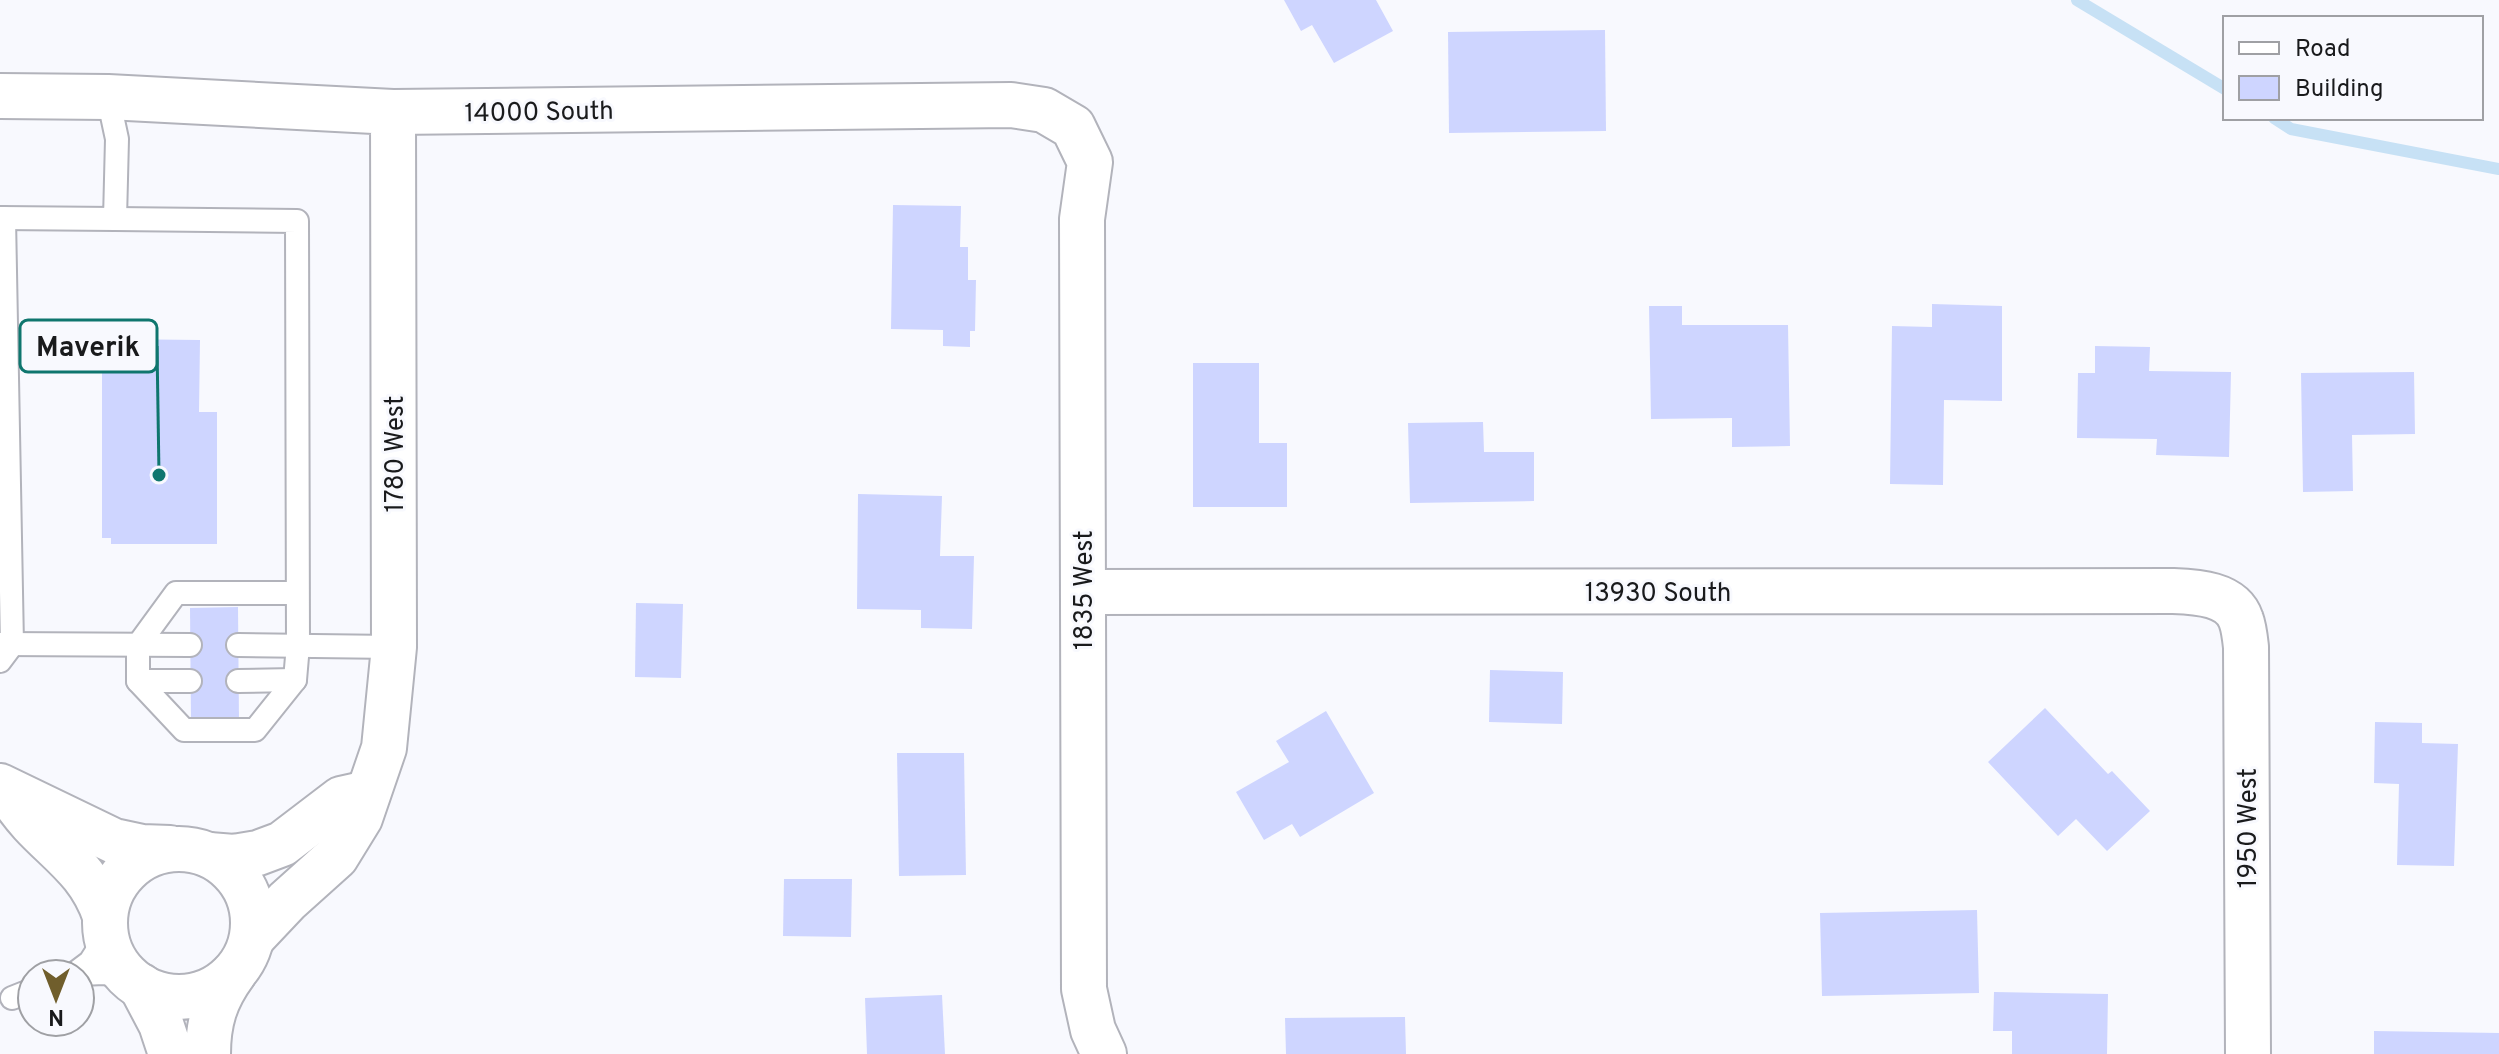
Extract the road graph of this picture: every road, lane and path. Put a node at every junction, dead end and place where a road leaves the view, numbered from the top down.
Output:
1 (0, 96) edge
2 (108, 97) junction
3 (393, 112) junction
4 (1073, 127) joint
5 (2, 218) edge
6 (115, 219) junction
7 (2, 273) edge
8 (3, 332) edge
9 (3, 380) edge
10 (3, 441) edge
11 (4, 503) edge
12 (1083, 592) junction
13 (297, 593) junction
14 (2231, 605) joint
15 (138, 645) junction
16 (190, 645) dead end
17 (238, 645) dead end
18 (298, 645) junction
19 (394, 647) junction
20 (4, 650) edge
21 (295, 680) junction
22 (138, 681) junction
23 (190, 681) dead end
24 (238, 681) dead end
25 (4, 789) edge
26 (368, 793) junction
27 (190, 852) junction
28 (106, 926) junction
29 (244, 955) junction
30 (92, 958) edge
31 (96, 973) edge
32 (135, 982) junction
33 (171, 1054) edge
34 (208, 1054) edge
35 (1104, 1054) edge
36 (2248, 1054) edge

1 - 2 street, 14000 South
2 - 3 street, 14000 South
2 - 6 lane
3 - 4 street, 14000 South
3 - 19 street, 1780 West
4 - 12 street, 1835 West
5 - 6 lane
5 - 7 lane
6 - 13 lane
7 - 8 lane
8 - 9 lane
9 - 10 lane
10 - 11 lane
11 - 20 lane
12 - 14 street, 13930 South
12 - 35 street, 1835 West
13 - 15 lane
13 - 18 lane
14 - 36 street, 1950 West
15 - 16 lane
15 - 20 lane
15 - 22 lane
17 - 18 lane
18 - 19 lane
18 - 21 lane
19 - 26 street, 1780 West
21 - 22 lane
21 - 24 lane
22 - 23 lane
25 - 27 street
25 - 28 street
26 - 27 street
26 - 29 street, 1780 West
27 - 28 street
27 - 29 street
28 - 30 lane
28 - 32 street
29 - 32 street
29 - 34 street, 1780 West
31 - 32 lane
32 - 33 street

